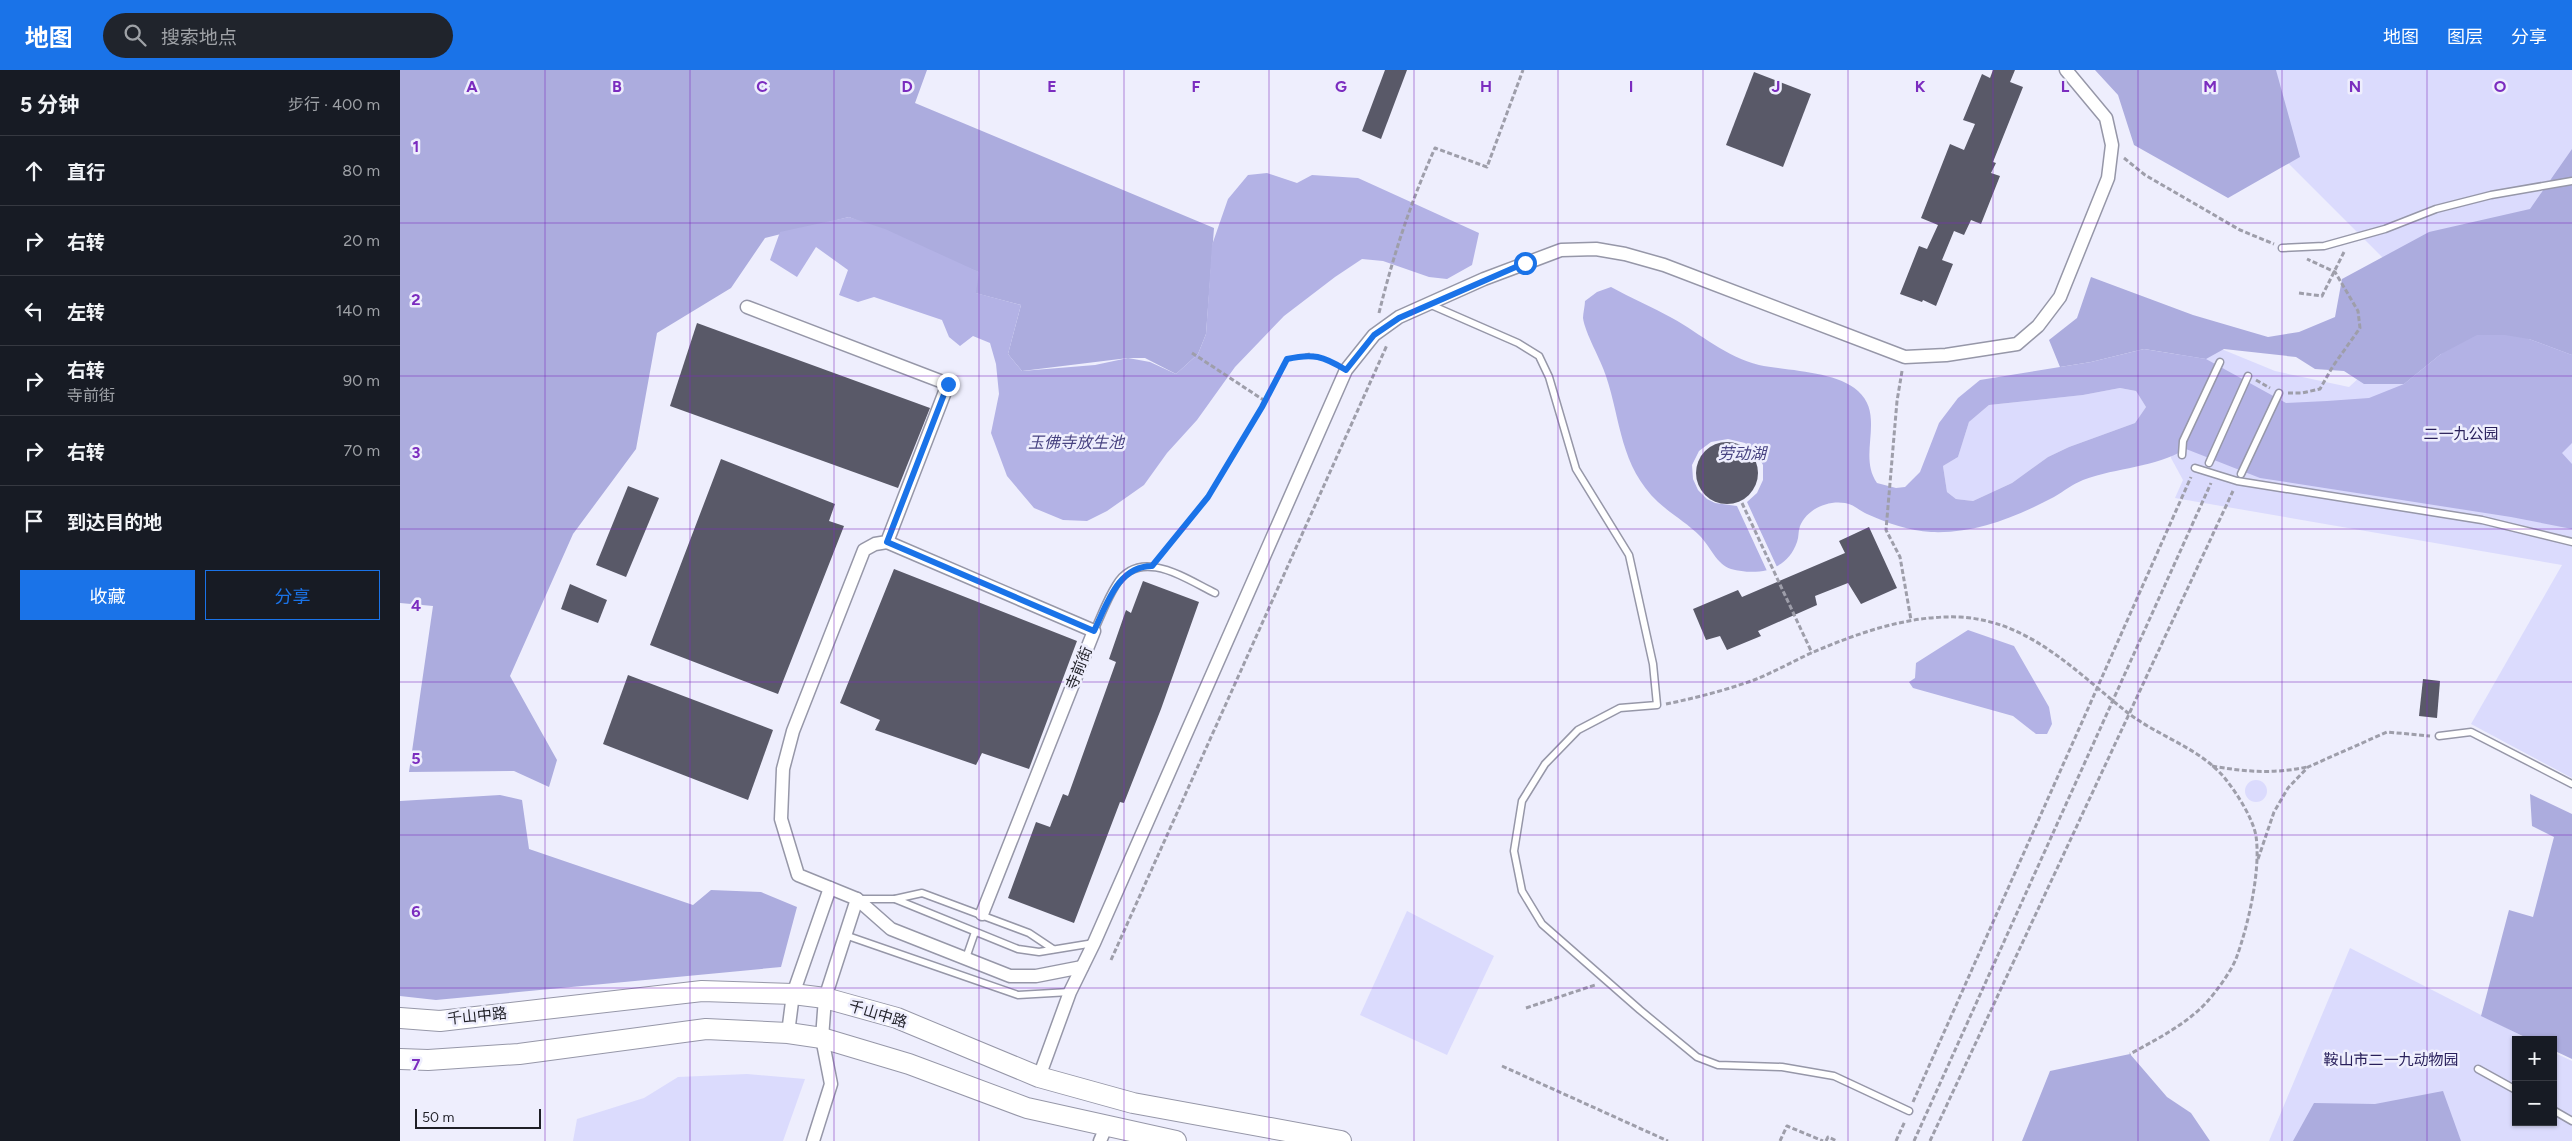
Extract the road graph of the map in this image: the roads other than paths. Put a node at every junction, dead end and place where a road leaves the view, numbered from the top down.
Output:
1 (2066, 70) edge
2 (2572, 181) edge
3 (2282, 248) road end
4 (1431, 305) junction
5 (747, 307) dead end
6 (2220, 362) dead end
7 (2248, 376) road end
8 (2279, 392) road end
9 (2182, 455) dead end
10 (2208, 463) dead end
11 (2196, 468) road end
12 (2241, 474) dead end
13 (887, 542) junction
14 (2572, 542) edge
15 (1215, 594) dead end
16 (1094, 631) junction
17 (2439, 736) road end
18 (2572, 784) edge
19 (830, 888) junction
20 (857, 899) junction
21 (895, 899) junction
22 (982, 914) junction
23 (975, 932) junction
24 (845, 935) junction
25 (1094, 943) junction
26 (1053, 949) junction
27 (966, 958) junction
28 (1082, 967) junction
29 (1070, 992) junction
30 (793, 994) junction
31 (825, 998) junction
32 (400, 1018) edge
33 (788, 1033) junction
34 (822, 1038) junction
35 (400, 1059) edge
36 (2478, 1069) dead end
37 (1039, 1077) junction
38 (2512, 1088) edge
39 (1909, 1111) road end
40 (2557, 1112) edge
41 (2572, 1121) edge
42 (1103, 1134) edge
43 (813, 1141) edge
44 (1176, 1141) edge
45 (1342, 1141) edge

1 - 4 street
2 - 3 lane
4 - 25 street
4 - 39 lane
5 - 13 street
6 - 9 lane
7 - 10 lane
8 - 12 lane
11 - 14 lane
13 - 16 street, 寺前街
13 - 19 street
15 - 16 lane
16 - 22 street, 寺前街
17 - 18 lane
19 - 20 street
19 - 30 street
20 - 21 lane
20 - 24 street
20 - 27 street
21 - 22 lane
21 - 23 lane
22 - 26 lane
23 - 26 lane
23 - 27 lane
24 - 29 lane
24 - 31 street
25 - 26 lane
25 - 28 street
27 - 28 street
28 - 29 street
29 - 37 street
30 - 31 main road, 千山中路
30 - 32 main road, 千山中路
30 - 33 street
31 - 34 street
31 - 37 main road, 千山中路
33 - 34 main road
33 - 35 main road
34 - 42 main road
34 - 43 street
36 - 38 lane
37 - 45 main road, 千山中路
40 - 41 lane
42 - 44 main road

